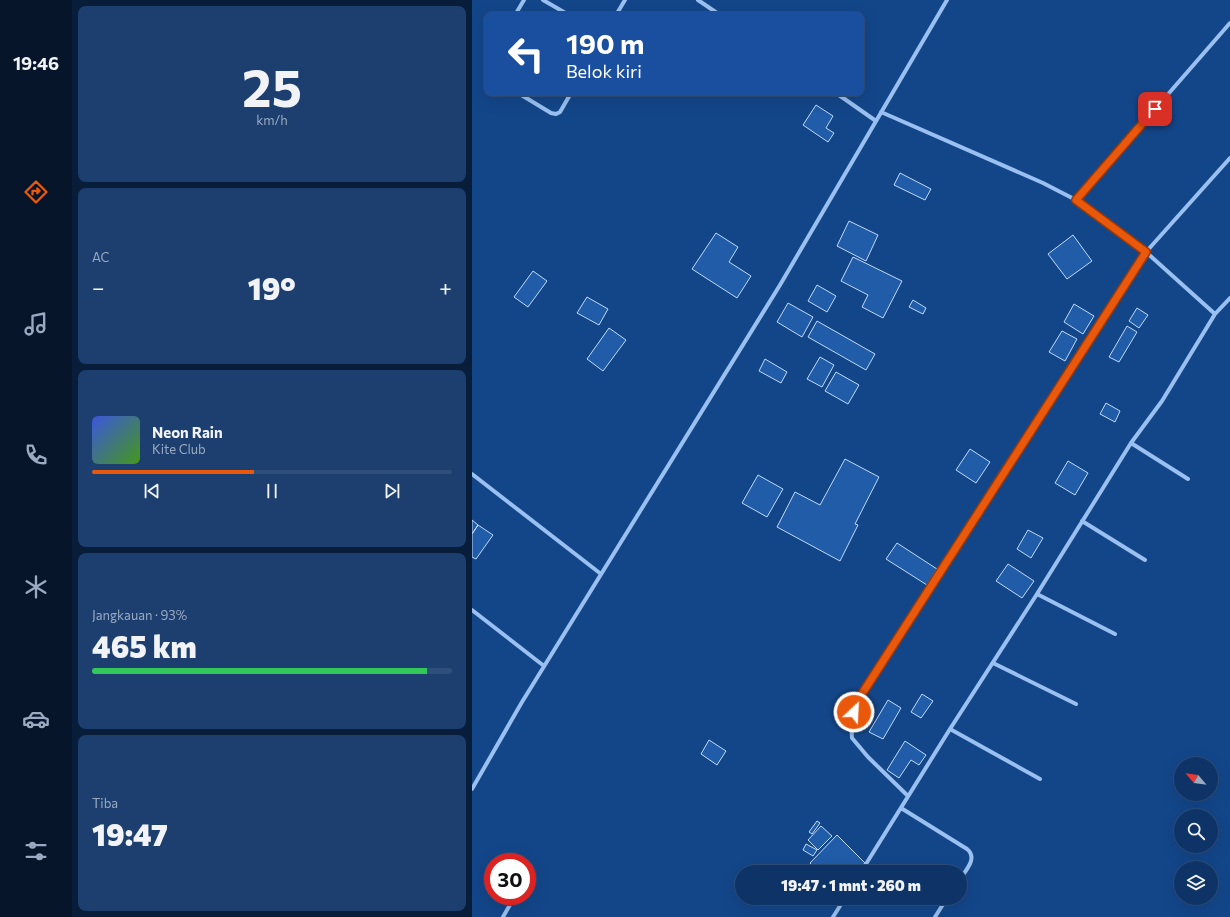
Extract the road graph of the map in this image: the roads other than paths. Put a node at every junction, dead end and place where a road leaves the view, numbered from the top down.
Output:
1 (524, 0) edge
2 (543, 0) edge
3 (625, 0) edge
4 (698, 0) edge
5 (946, 0) edge
6 (517, 12) edge
7 (564, 12) edge
8 (618, 12) edge
9 (716, 12) edge
10 (1230, 23) edge
11 (523, 96) edge
12 (569, 96) edge
13 (840, 96) edge
14 (881, 112) junction
15 (876, 121) junction
16 (1230, 158) edge
17 (1076, 200) junction
18 (1146, 252) junction
19 (1230, 298) edge
20 (1215, 314) junction
21 (1131, 443) junction
22 (472, 474) edge
23 (1188, 479) dead end
24 (1082, 521) junction
25 (1145, 560) dead end
26 (601, 574) junction
27 (1037, 594) junction
28 (472, 610) edge
29 (1115, 634) dead end
30 (993, 663) junction
31 (544, 666) junction
32 (1076, 704) dead end
33 (950, 729) junction
34 (1040, 779) dead end
35 (472, 788) edge
36 (908, 796) junction
37 (901, 808) junction
38 (865, 865) edge
39 (967, 868) edge
40 (510, 905) edge
41 (841, 905) edge
42 (943, 905) edge
43 (503, 917) edge
44 (833, 917) edge
45 (935, 917) edge

1 - 6 street
2 - 7 street
3 - 8 street
4 - 9 street
5 - 14 street
10 - 17 street
11 - 12 street
13 - 15 street
14 - 15 street
14 - 17 street
15 - 26 street
16 - 18 street
17 - 18 street
18 - 20 street
18 - 36 street
19 - 20 street
20 - 21 street
21 - 23 street
21 - 24 street
22 - 26 street
24 - 25 street
24 - 27 street
26 - 31 street
27 - 29 street
27 - 30 street
28 - 31 street
30 - 32 street
30 - 33 street
31 - 35 street
33 - 34 street
33 - 36 street
36 - 37 street
37 - 38 street
37 - 39 street
40 - 43 street
41 - 44 street
42 - 45 street

